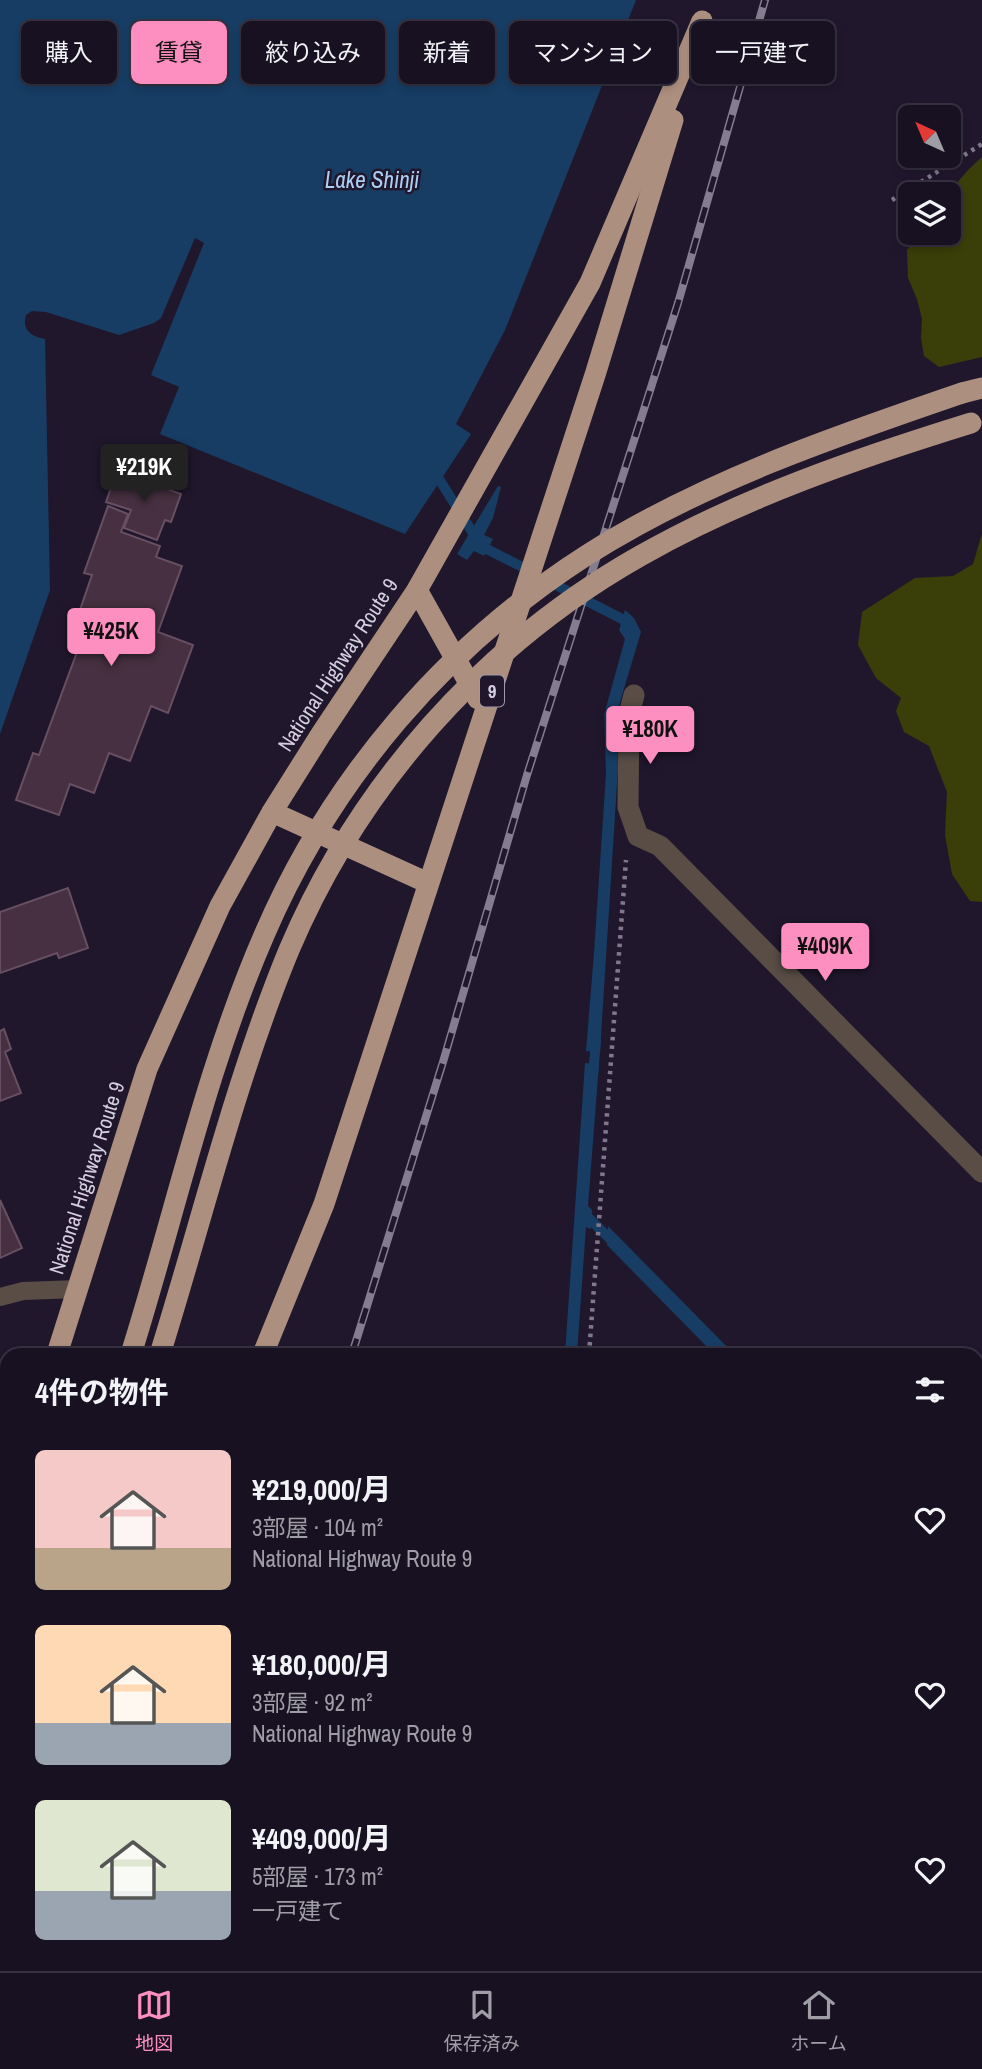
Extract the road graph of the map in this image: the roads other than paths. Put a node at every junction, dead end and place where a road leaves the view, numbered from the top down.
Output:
1 (707, 0) edge
2 (702, 21) edge
3 (691, 47) edge
4 (691, 57) edge
5 (972, 391) edge
6 (977, 421) edge
7 (417, 590) junction
8 (634, 695) dead end
9 (485, 712) junction
10 (272, 812) junction
11 (428, 883) junction
12 (982, 1172) edge
13 (78, 1289) junction
14 (0, 1297) edge
15 (59, 1348) edge
16 (133, 1348) edge
17 (162, 1348) edge
18 (265, 1348) edge

1 - 2 highway, National Highway Route 9 / 9
3 - 7 highway, National Highway Route 9 / 9
4 - 9 highway, National Highway Route 9 / 9
5 - 16 highway, bridge
6 - 17 highway, bridge
7 - 9 highway
7 - 10 highway, National Highway Route 9 / 9
8 - 12 street
9 - 11 highway, National Highway Route 9 / 9
10 - 11 highway
10 - 13 highway, National Highway Route 9 / 9
11 - 18 highway, National Highway Route 9 / 9
13 - 14 lane
13 - 15 highway, National Highway Route 9 / 9

